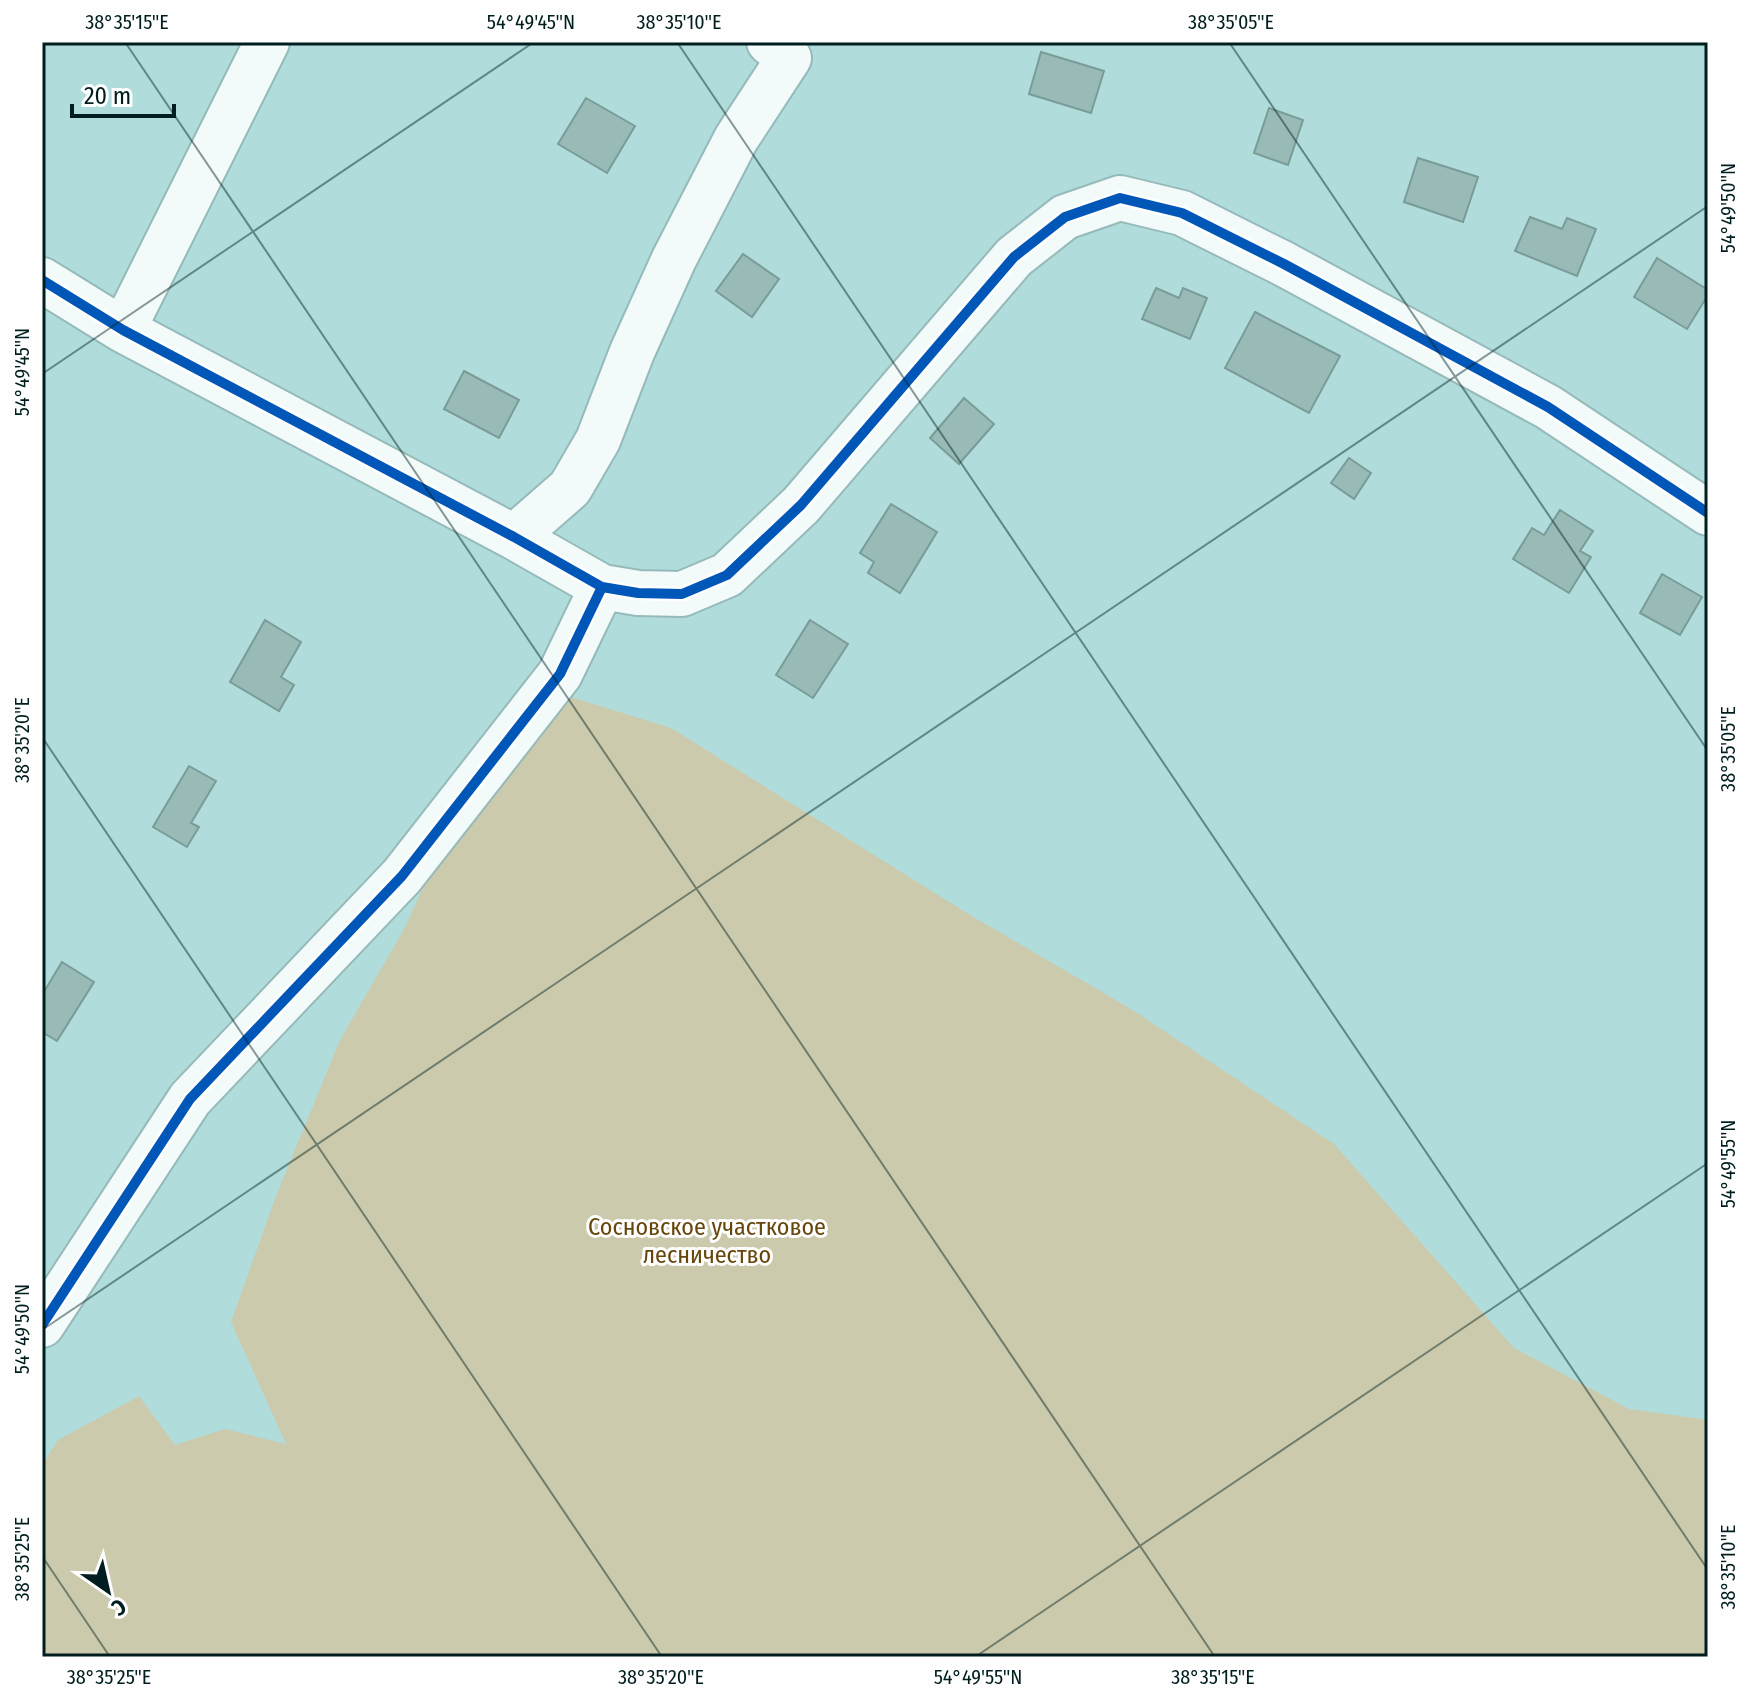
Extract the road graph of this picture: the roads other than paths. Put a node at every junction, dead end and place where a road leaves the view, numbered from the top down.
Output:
1 (267, 42) edge
2 (769, 42) edge
3 (42, 280) edge
4 (123, 330) junction
5 (1708, 513) edge
6 (514, 537) junction
7 (602, 587) junction
8 (42, 1325) edge

1 - 4 street
2 - 6 street
3 - 4 street
4 - 6 street
5 - 7 street
6 - 7 street
7 - 8 street

